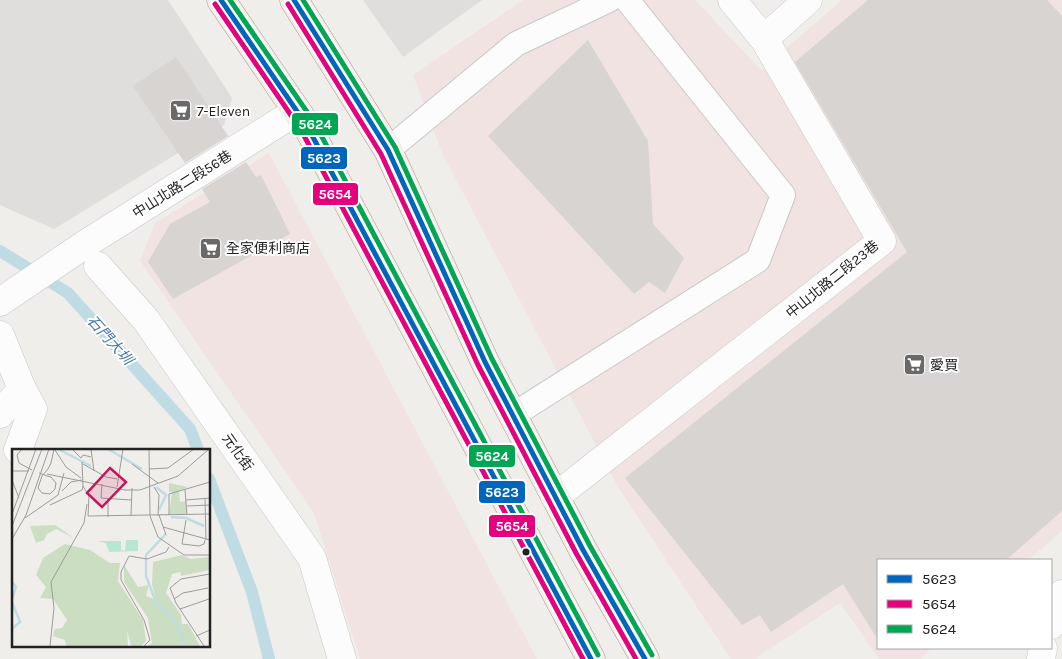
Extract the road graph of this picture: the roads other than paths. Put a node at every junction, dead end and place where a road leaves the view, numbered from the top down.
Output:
1 (220, 0) edge
2 (294, 0) edge
3 (610, 0) edge
4 (627, 0) edge
5 (732, 0) edge
6 (808, 0) edge
7 (764, 39) junction
8 (297, 111) junction
9 (388, 150) junction
10 (84, 255) junction
11 (2, 300) edge
12 (0, 335) edge
13 (22, 389) junction
14 (0, 414) edge
15 (513, 415) junction
16 (18, 449) edge
17 (555, 497) junction
18 (1062, 594) edge
19 (1052, 622) edge
20 (342, 659) edge
21 (592, 659) edge
22 (645, 659) edge

1 - 8 main road
2 - 9 main road
3 - 9 lane
4 - 15 lane
5 - 7 street
6 - 7 street
7 - 17 street, 中山北路二段23巷
8 - 10 street, 中山北路二段56巷
8 - 21 main road
9 - 15 main road
10 - 11 street, 中山北路二段56巷
10 - 20 street, 元化街
12 - 13 street
13 - 14 street
13 - 16 street
15 - 17 main road
17 - 22 main road
18 - 19 street

